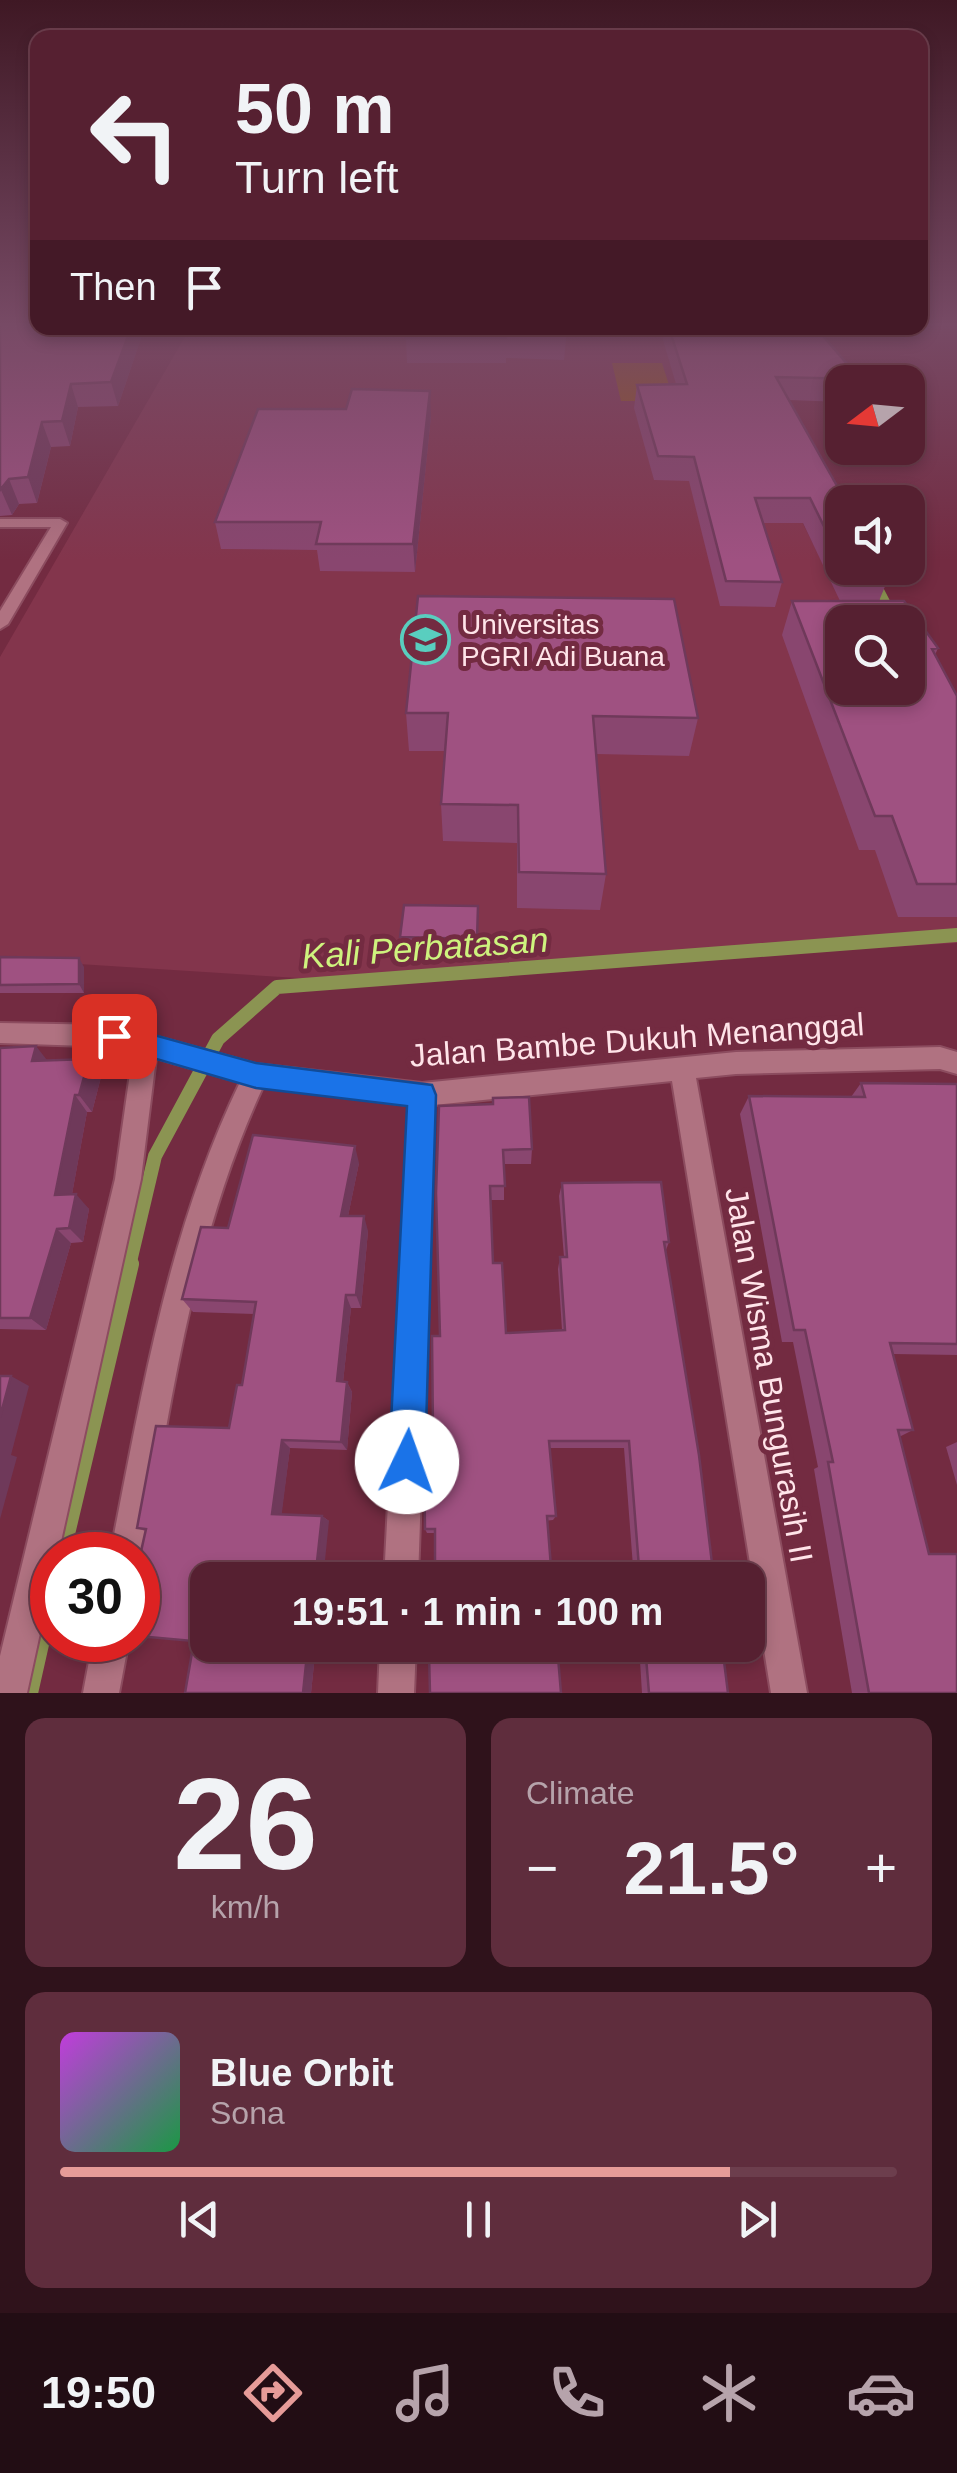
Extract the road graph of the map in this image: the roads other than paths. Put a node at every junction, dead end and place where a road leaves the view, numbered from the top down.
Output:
1 (0, 523) edge
2 (0, 624) edge
3 (0, 1033) edge
4 (150, 1044) junction
5 (957, 1063) edge
6 (682, 1068) junction
7 (243, 1072) junction
8 (422, 1095) junction
9 (132, 1532) edge
10 (403, 1562) edge
11 (107, 1662) edge
12 (397, 1662) edge
13 (9, 1693) edge
14 (101, 1693) edge
15 (396, 1693) edge
16 (789, 1693) edge

1 - 2 street
3 - 4 street, Jalan Bambe Dukuh Menanggal
4 - 7 street, Jalan Bambe Dukuh Menanggal
4 - 13 street
5 - 6 street, Jalan Bambe Dukuh Menanggal
6 - 8 street, Jalan Bambe Dukuh Menanggal
6 - 16 street, Jalan Wisma Bungurasih II
7 - 8 street, Jalan Bambe Dukuh Menanggal
7 - 9 street
8 - 10 street
11 - 14 street
12 - 15 street

